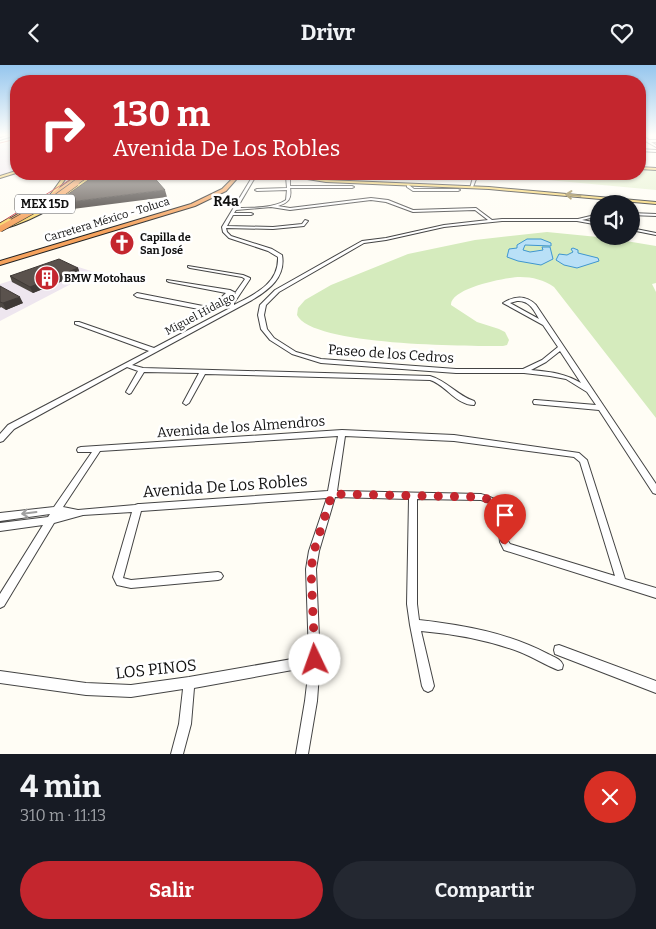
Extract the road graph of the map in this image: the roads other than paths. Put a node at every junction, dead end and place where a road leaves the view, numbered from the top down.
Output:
1 (63, 180) edge
2 (74, 180) edge
3 (79, 180) edge
4 (86, 180) edge
5 (234, 180) edge
6 (252, 180) edge
7 (288, 180) edge
8 (328, 180) edge
9 (474, 180) edge
10 (408, 186) junction
11 (352, 187) dead end
12 (472, 187) junction
13 (289, 188) junction
14 (266, 189) junction
15 (257, 190) dead end
16 (458, 190) dead end
17 (219, 193) junction
18 (50, 197) junction
19 (262, 197) dead end
20 (656, 203) edge
21 (269, 206) junction
22 (233, 211) junction
23 (640, 214) edge
24 (251, 215) dead end
25 (656, 215) edge
26 (590, 217) edge
27 (577, 220) junction
28 (9, 221) joint
29 (306, 221) dead end
30 (491, 221) junction
31 (590, 222) edge
32 (0, 227) edge
33 (224, 227) junction
34 (640, 231) edge
35 (656, 235) edge
36 (0, 258) edge
37 (0, 263) edge
38 (190, 267) dead end
39 (169, 281) dead end
40 (230, 292) junction
41 (238, 293) junction
42 (136, 295) dead end
43 (233, 309) junction
44 (76, 323) dead end
45 (543, 323) junction
46 (561, 347) junction
47 (153, 350) junction
48 (127, 365) junction
49 (142, 370) junction
50 (524, 371) junction
51 (203, 372) junction
52 (129, 391) dead end
53 (590, 391) junction
54 (536, 402) dead end
55 (186, 403) dead end
56 (472, 403) dead end
57 (602, 408) junction
58 (342, 433) junction
59 (0, 439) edge
60 (98, 449) junction
61 (81, 450) dead end
62 (656, 491) edge
63 (332, 494) junction
64 (413, 496) junction
65 (138, 507) junction
66 (57, 510) junction
67 (82, 512) junction
68 (0, 517) edge
69 (52, 520) junction
70 (0, 527) edge
71 (218, 576) dead end
72 (622, 581) junction
73 (656, 593) edge
74 (0, 603) edge
75 (415, 625) junction
76 (559, 650) dead end
77 (315, 660) junction
78 (558, 665) dead end
79 (0, 677) edge
80 (188, 683) junction
81 (428, 686) dead end
82 (656, 687) edge
83 (177, 754) edge
84 (302, 754) edge

1 - 18 main road
2 - 18 highway
3 - 32 highway, MEX 15D, bridge
4 - 32 main road
5 - 17 highway
6 - 22 street
7 - 13 street
8 - 10 main road
9 - 12 street
10 - 12 main road
10 - 16 street
11 - 13 street
20 -> 12 main road
13 - 14 street
13 - 21 street
14 - 15 street
14 - 19 street
17 - 36 highway
17 - 37 highway, Carretera México - Toluca
18 - 28 highway
21 - 22 street
21 - 30 street
22 - 24 street
22 - 33 street
23 - 25 street
26 - 27 street
27 - 30 street, Paseo de los Cedros
27 - 31 street
28 - 32 main road, bridge
29 - 33 street
30 - 50 street, Paseo de los Cedros
33 - 43 street, Miguel Hidalgo
34 - 35 street
38 - 41 street
39 - 40 street
40 - 41 street
40 - 42 street
41 - 43 street
43 - 47 street, Miguel Hidalgo
44 - 47 street
45 - 45 street
45 - 46 street
46 - 50 street, Paseo de los Cedros
46 - 53 street
47 - 48 street, Miguel Hidalgo
48 - 49 street
48 - 59 street, Miguel Hidalgo
49 - 51 street
49 - 52 street
50 - 53 street, Paseo de los Cedros
51 - 55 street
51 - 56 street
53 - 57 street
54 - 57 street
57 - 62 street
58 - 60 street, Avenida de los Almendros
58 - 63 street, Avenida de los Almendros
58 - 72 street
60 - 61 street, Avenida de los Almendros
60 - 66 street
63 - 64 street, Avenida De Los Robles
63 - 65 street, Avenida De Los Robles
63 - 77 street, Avenida de los Almendros
64 - 72 street, Avenida De Los Robles
64 - 75 street
65 - 67 street, Avenida De Los Robles
65 - 71 street
66 - 67 street, Avenida De Los Robles
66 -> 68 street, Avenida De Los Robles
66 - 69 street
67 - 69 street, Avenida De Los Robles
69 - 70 street, Avenida De Los Robles
69 - 74 street
72 - 73 street, Avenida De Los Robles
75 - 78 street
75 - 81 street
76 - 82 street
77 - 80 street, LOS PINOS
77 - 84 street, Avenida de los Almendros
79 - 80 street, LOS PINOS
80 - 83 street

